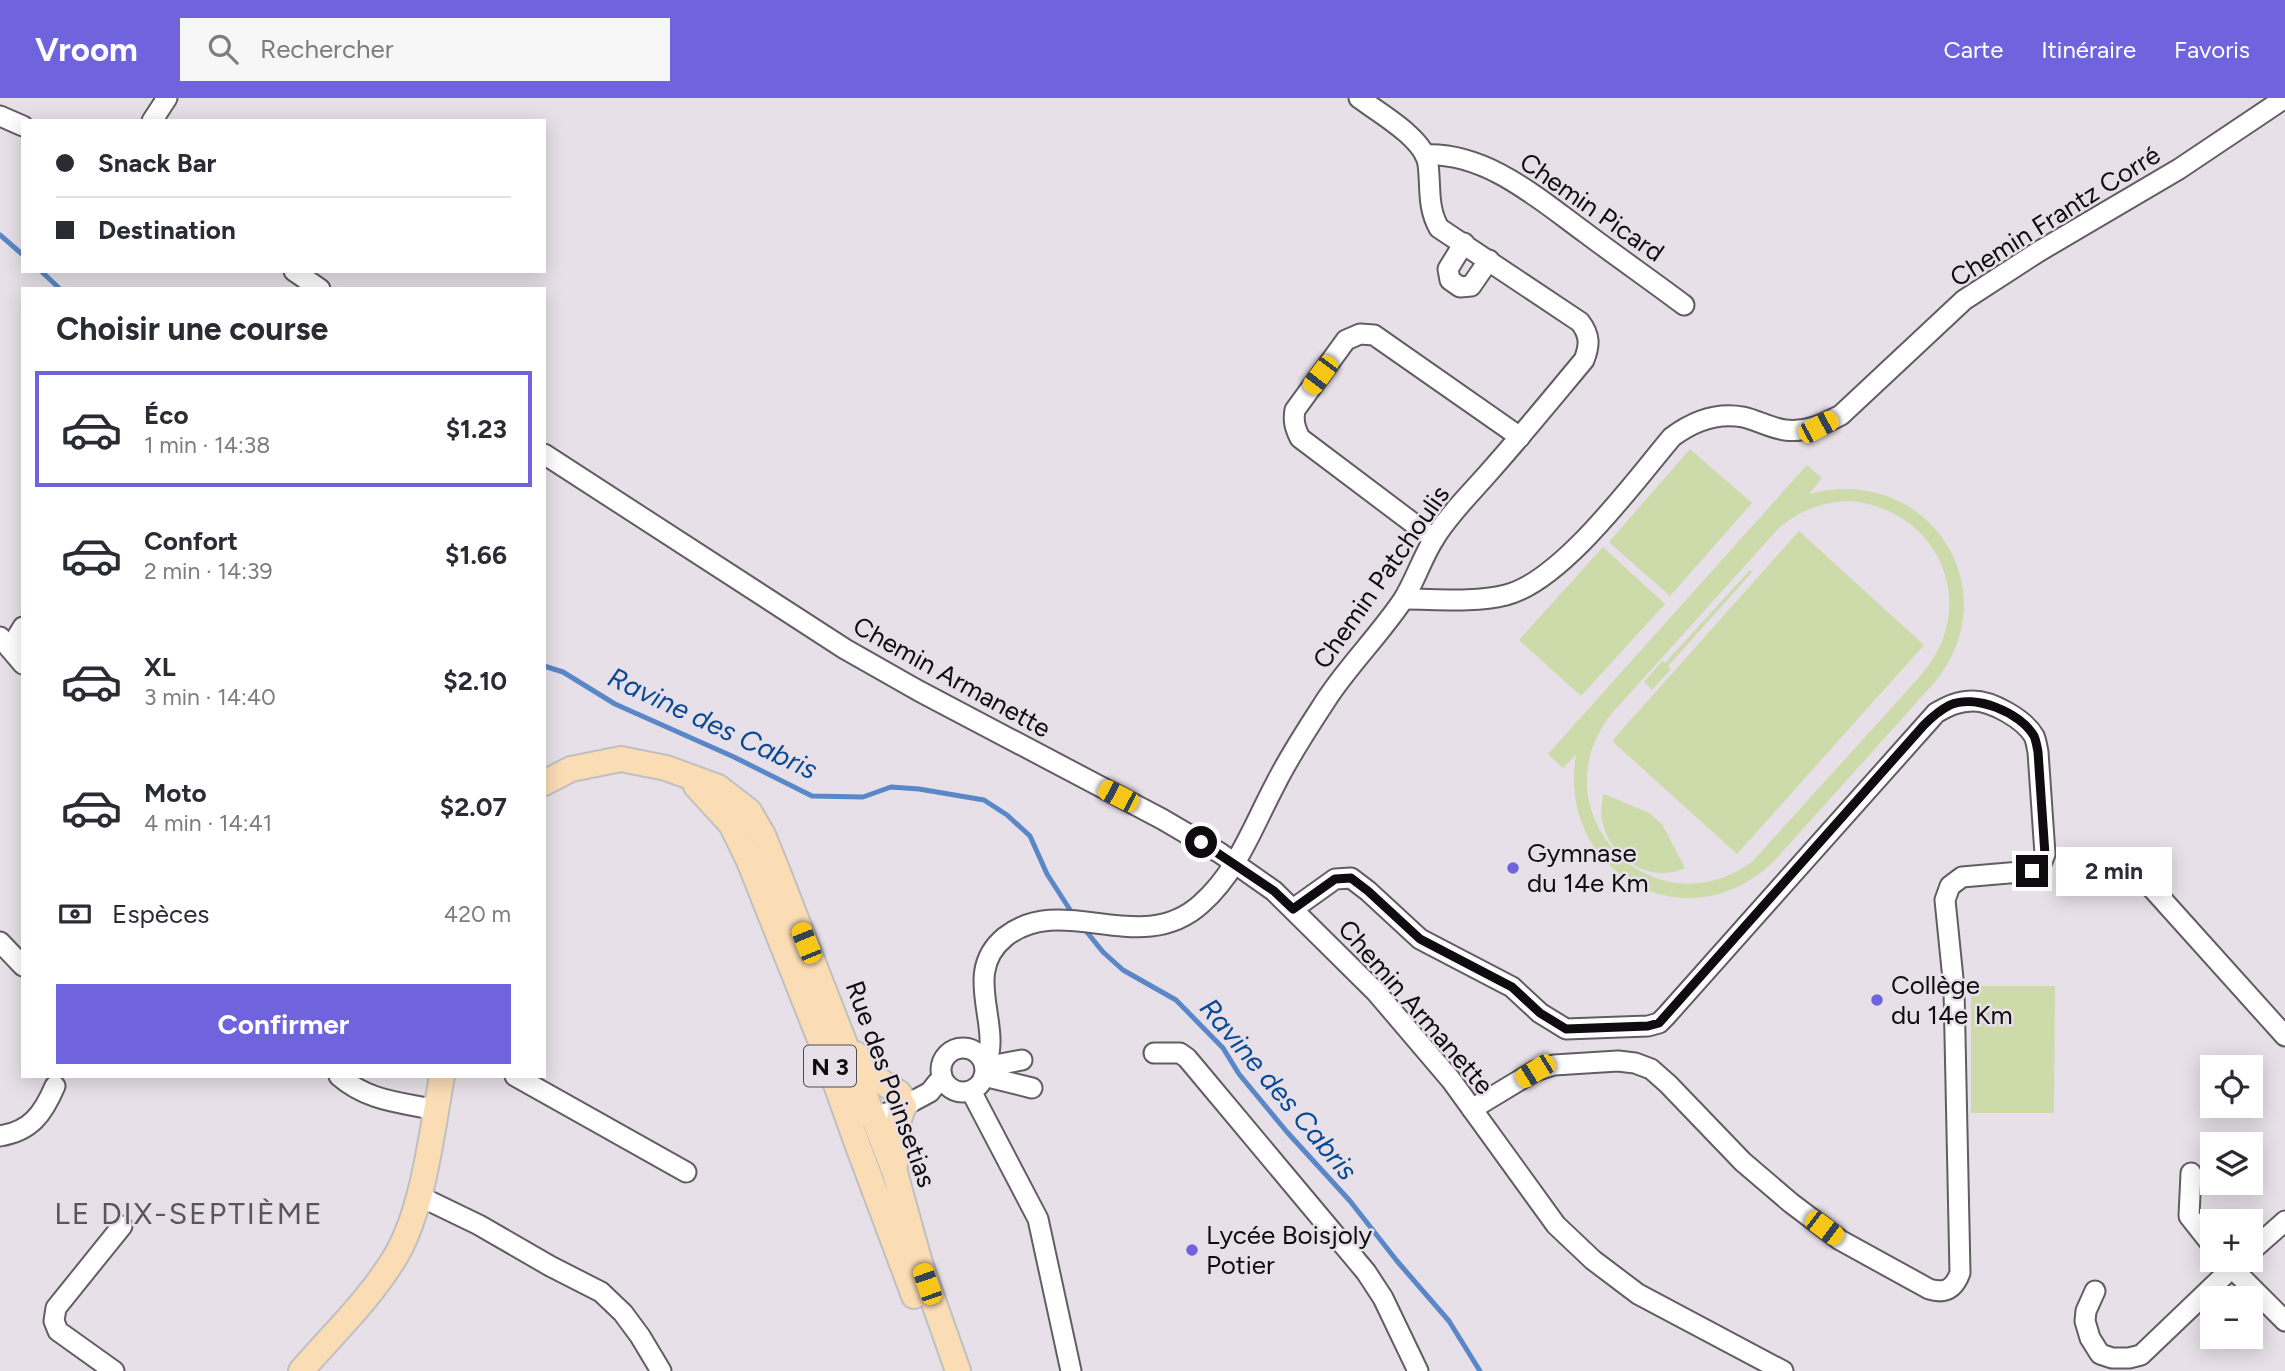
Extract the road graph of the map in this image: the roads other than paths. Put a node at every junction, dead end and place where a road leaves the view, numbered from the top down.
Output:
1 (167, 98) edge
2 (1359, 98) edge
3 (2285, 98) edge
4 (0, 116) edge
5 (153, 119) edge
6 (21, 125) edge
7 (1425, 155) junction
8 (1464, 243) junction
9 (1489, 260) junction
10 (297, 273) edge
11 (317, 287) edge
12 (1684, 305) dead end
13 (1520, 437) junction
14 (546, 455) edge
15 (1434, 539) junction
16 (1404, 599) junction
17 (21, 629) edge
18 (5, 642) edge
19 (21, 662) edge
20 (688, 778) junction
21 (546, 782) edge
22 (1235, 864) junction
23 (2151, 887) dead end
24 (1293, 909) junction
25 (0, 942) edge
26 (21, 964) edge
27 (985, 1009) junction
28 (836, 1019) junction
29 (2285, 1036) edge
30 (821, 1042) junction
31 (964, 1048) junction
32 (1154, 1053) dead end
33 (1022, 1060) dead end
34 (985, 1072) junction
35 (341, 1078) edge
36 (442, 1078) edge
37 (519, 1078) edge
38 (940, 1082) junction
39 (55, 1086) dead end
40 (1032, 1088) dead end
41 (971, 1091) junction
42 (902, 1100) junction
43 (436, 1110) junction
44 (1472, 1110) junction
45 (867, 1112) junction
46 (0, 1136) edge
47 (855, 1138) junction
48 (686, 1172) dead end
49 (895, 1173) junction
50 (2191, 1173) dead end
51 (419, 1196) junction
52 (2285, 1221) edge
53 (122, 1226) dead end
54 (2200, 1230) edge
55 (2263, 1240) edge
56 (2224, 1272) edge
57 (2241, 1272) edge
58 (2095, 1291) dead end
59 (2285, 1321) edge
60 (114, 1371) edge
61 (301, 1371) edge
62 (661, 1371) edge
63 (943, 1371) edge
64 (958, 1371) edge
65 (1071, 1371) edge
66 (1418, 1371) edge
67 (1783, 1371) edge

1 - 5 street
2 - 7 street
3 - 16 street, Chemin Frantz Corré
4 - 6 street
7 - 8 street
7 - 12 street, Chemin Picard
8 - 9 street
8 - 9 street
9 - 13 street, Chemin Patchoulis
10 - 11 street
13 - 15 street, Chemin Patchoulis
13 - 15 street
14 - 22 street, Chemin Armanette
15 - 16 street, Chemin Patchoulis
16 - 22 street, Chemin Patchoulis
17 - 18 street
18 - 19 street
20 - 21 main road, Rue des Poinsetias / N 3
20 - 28 main road, Rue des Poinsetias / N 3
20 - 30 main road, Rue des Poinsetias / N 3
22 - 24 street, Chemin Armanette
22 - 27 street, Chemin Patchoulis
23 - 29 street
24 - 44 street, Chemin Armanette
24 - 44 street
25 - 26 street
27 - 31 street
27 - 34 street
28 - 42 main road
28 - 45 main road, Rue des Poinsetias / N 3
30 - 45 street
30 - 47 main road, Rue des Poinsetias / N 3
31 - 34 street
31 - 38 street
32 - 66 street
33 - 34 street
34 - 40 street
34 - 41 street
35 - 43 street
36 - 43 main road
37 - 48 street
38 - 41 street
38 - 42 street
39 - 46 street
41 - 65 street
42 - 45 street
42 - 49 main road
43 - 51 main road
44 - 67 street, Chemin Armanette
45 - 47 street
45 - 49 main road, Rue des Poinsetias / N 3
47 - 63 main road, Rue des Poinsetias / N 3
49 - 64 main road, Rue des Poinsetias / N 3
50 - 54 street
51 - 61 main road
51 - 62 street
52 - 55 street
53 - 60 street
56 - 58 street
57 - 59 street

